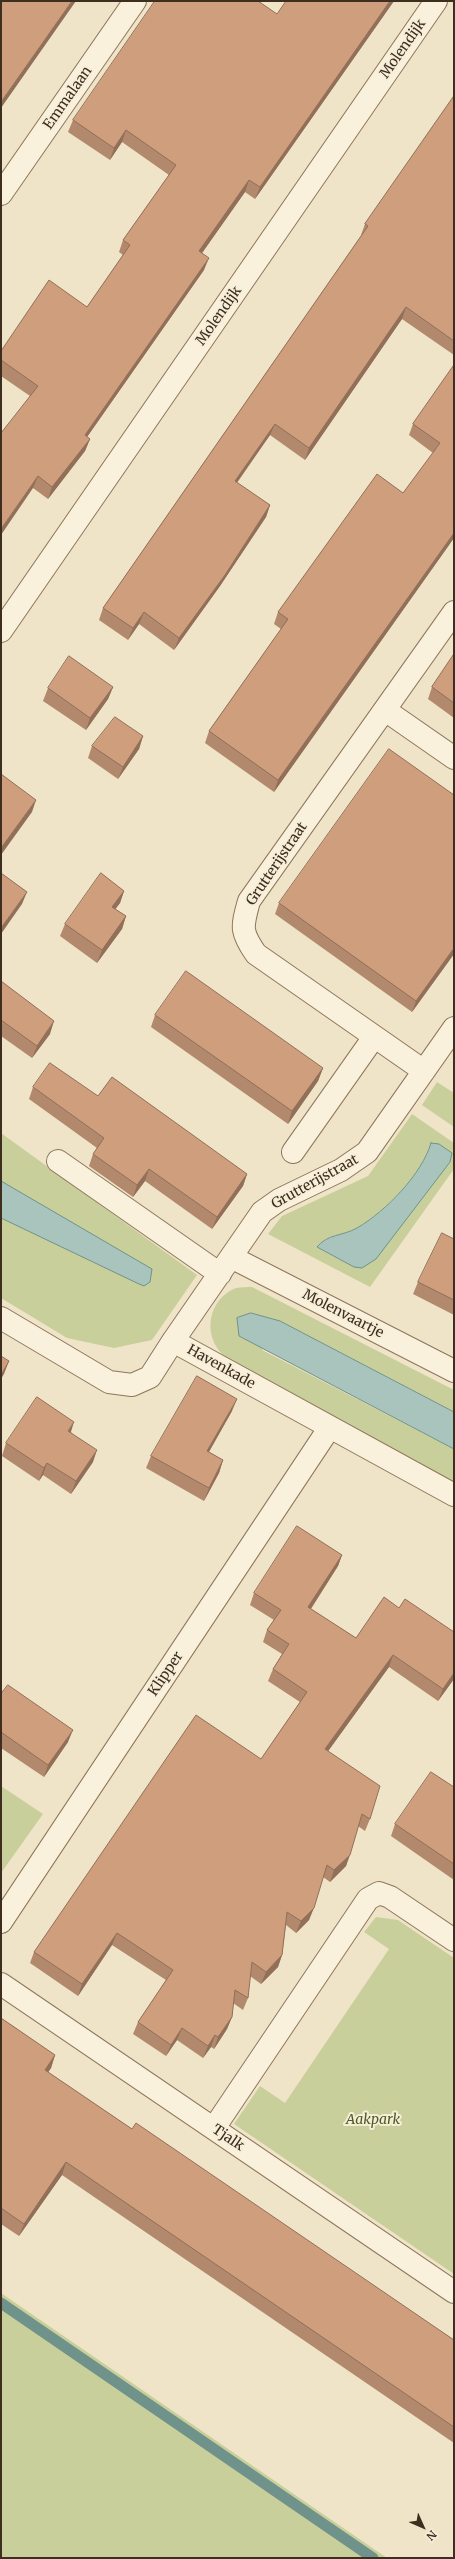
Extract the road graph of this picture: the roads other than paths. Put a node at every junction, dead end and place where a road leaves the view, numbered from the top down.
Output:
1 (135, 1) edge
2 (436, 1) edge
3 (1, 194) edge
4 (454, 612) edge
5 (1, 631) edge
6 (385, 710) junction
7 (454, 758) edge
8 (454, 1028) edge
9 (374, 1036) junction
10 (424, 1071) junction
11 (293, 1152) dead end
12 (58, 1161) dead end
13 (226, 1266) junction
14 (1, 1318) edge
15 (173, 1341) junction
16 (454, 1371) edge
17 (330, 1427) junction
18 (454, 1495) edge
19 (1, 1922) edge
20 (454, 1940) edge
21 (1, 1984) edge
22 (214, 2128) junction
23 (454, 2292) edge

1 - 3 street, Emmalaan
2 - 5 street, Molendijk
4 - 6 street, Grutterijstraat
6 - 7 street
6 - 9 street, Grutterijstraat
8 - 10 street, Grutterijstraat
9 - 10 street, Grutterijstraat
9 - 11 street
10 - 13 street, Grutterijstraat
12 - 13 street
13 - 15 street, Grutterijstraat
13 - 16 street, Molenvaartje
14 - 15 street, Havenkade
15 - 17 street, Havenkade
17 - 18 street, Havenkade
17 - 19 street, Klipper
20 - 22 street
21 - 22 street, Tjalk
22 - 23 street, Tjalk

